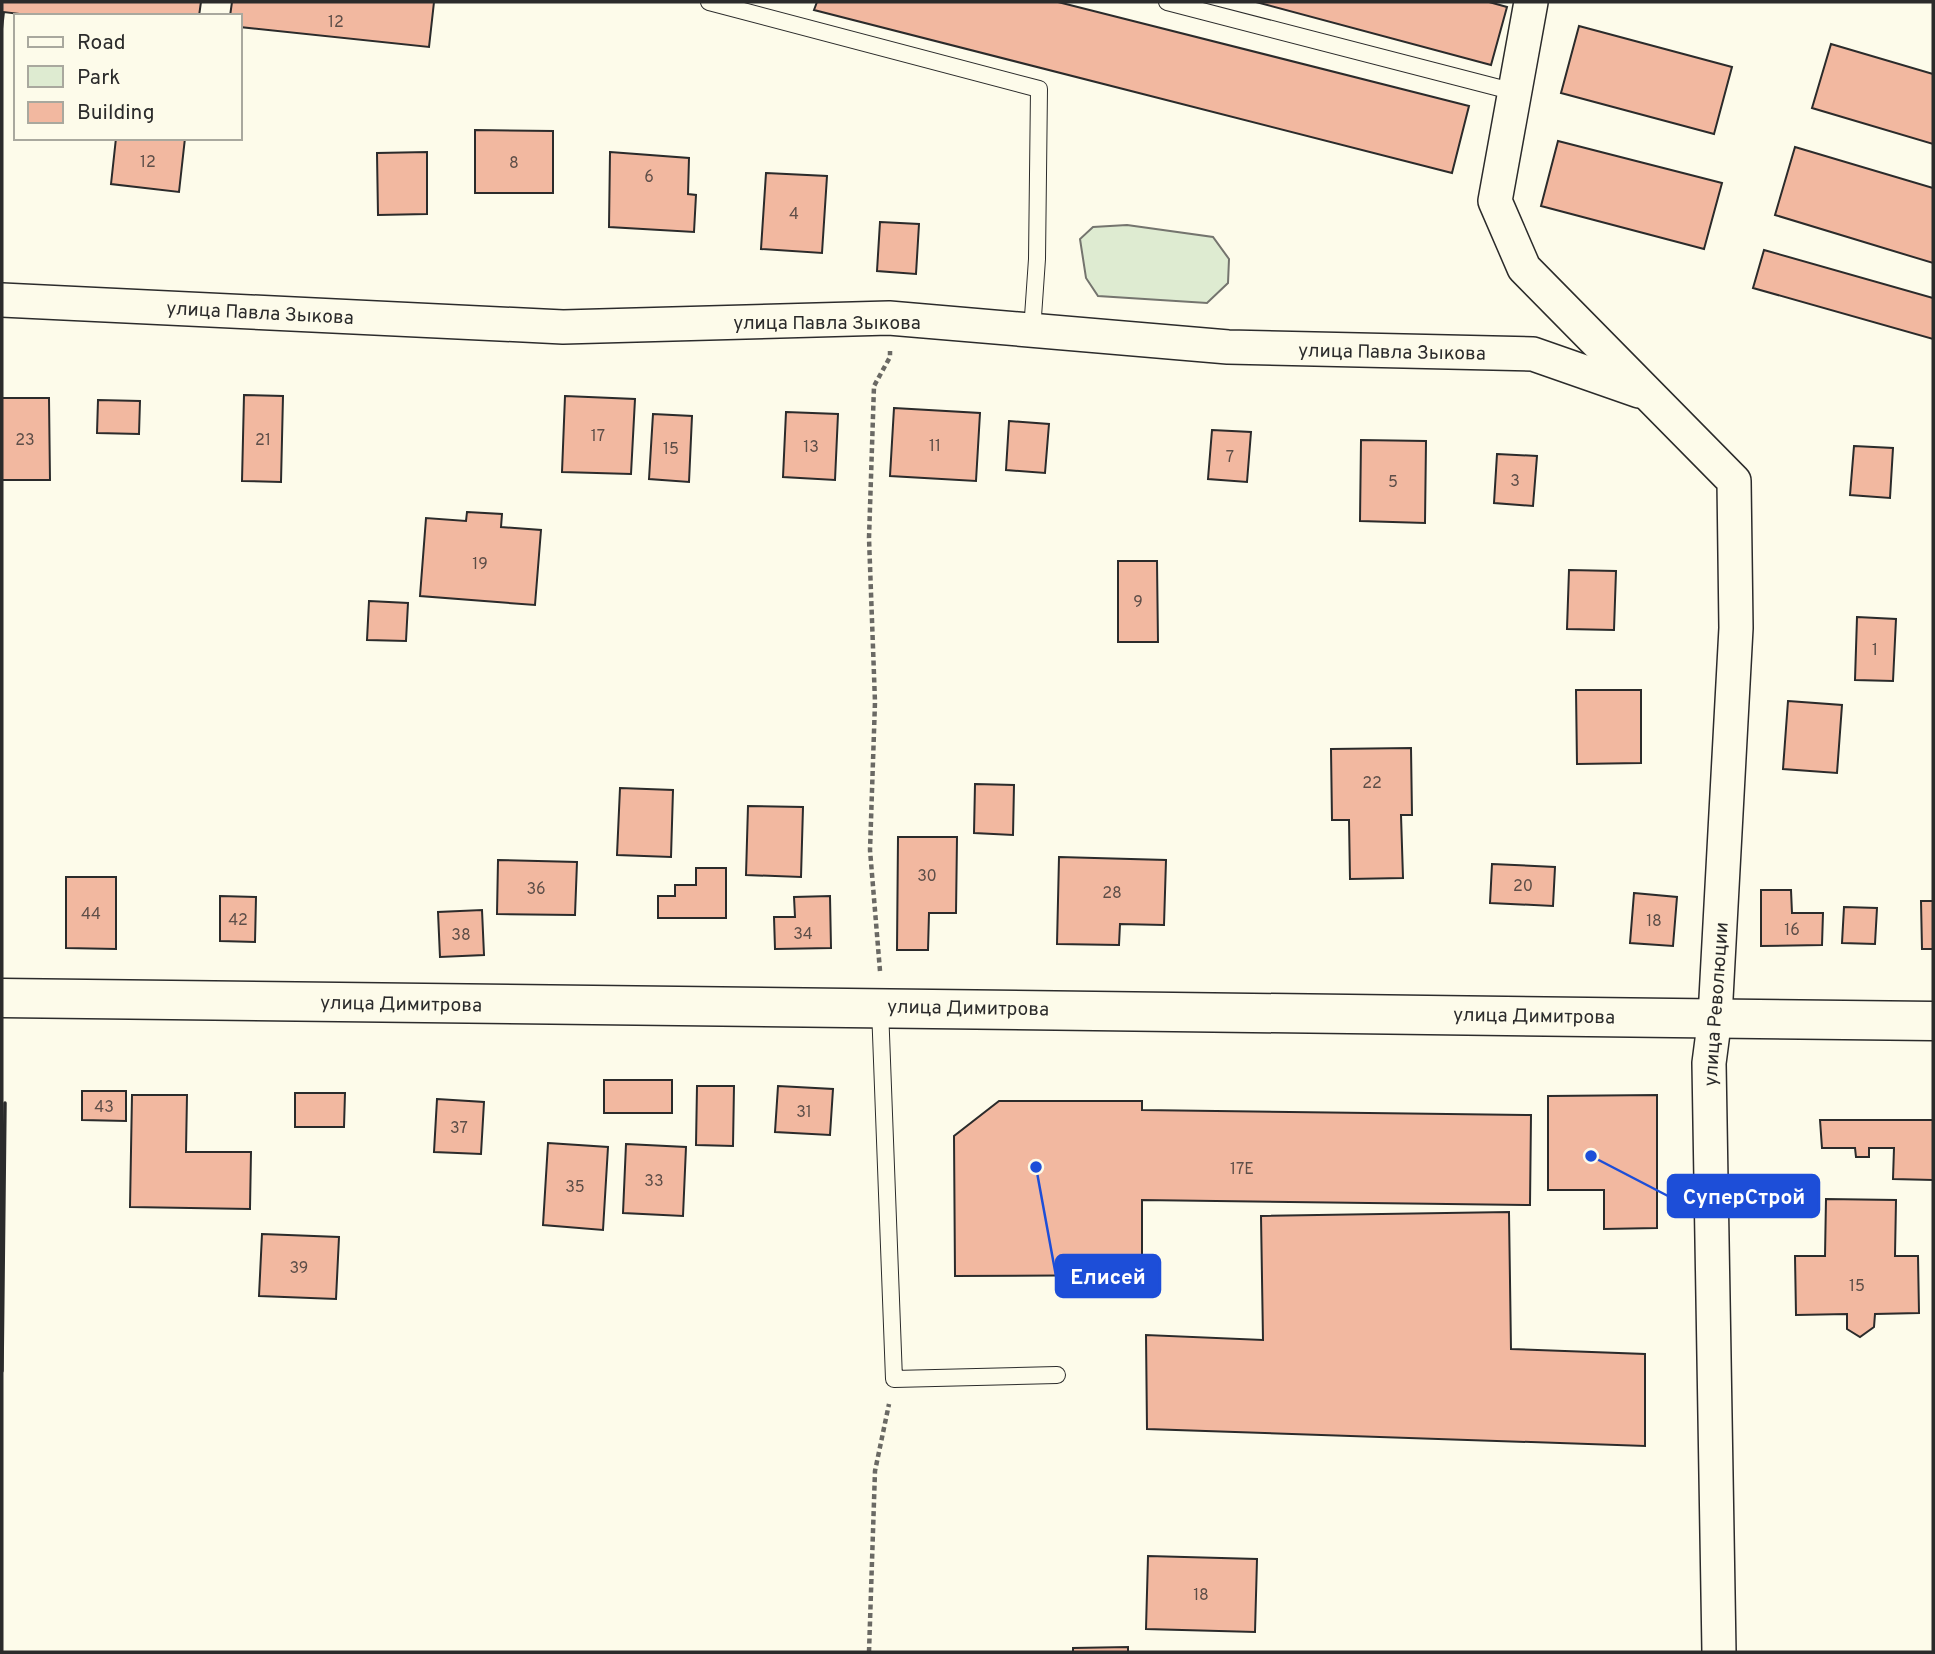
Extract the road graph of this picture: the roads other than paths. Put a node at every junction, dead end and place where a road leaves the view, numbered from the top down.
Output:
1 (709, 2) edge
2 (1167, 2) edge
3 (1531, 2) edge
4 (1515, 92) junction
5 (2, 300) edge
6 (1032, 331) junction
7 (1644, 393) junction
8 (880, 994) junction
9 (2, 998) edge
10 (1715, 1017) junction
11 (1933, 1020) edge
12 (1057, 1375) dead end
13 (1719, 1652) edge

1 - 6 lane
2 - 4 lane
3 - 4 street, улица Революции
4 - 7 street, улица Революции
5 - 6 street, улица Павла Зыкова
6 - 7 street, улица Павла Зыкова
7 - 10 street, улица Революции
8 - 9 main road, улица Димитрова
8 - 10 main road, улица Димитрова
8 - 12 lane
10 - 11 main road, улица Димитрова
10 - 13 street, улица Революции

